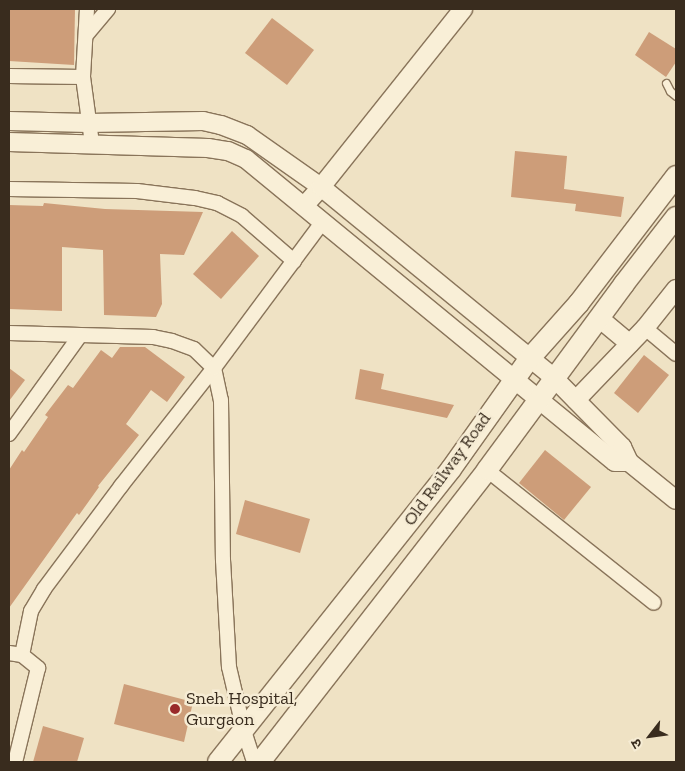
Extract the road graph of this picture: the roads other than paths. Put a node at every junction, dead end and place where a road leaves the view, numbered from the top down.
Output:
1 (87, 9) edge
2 (108, 9) edge
3 (462, 9) edge
4 (87, 34) junction
5 (9, 76) edge
6 (83, 77) junction
7 (666, 83) dead end
8 (676, 96) edge
9 (9, 121) edge
10 (88, 123) junction
11 (9, 142) edge
12 (92, 144) junction
13 (676, 176) edge
14 (321, 187) junction
15 (9, 189) edge
16 (304, 206) junction
17 (676, 217) edge
18 (323, 221) junction
19 (294, 261) junction
20 (676, 289) edge
21 (599, 318) junction
22 (645, 328) junction
23 (9, 333) edge
24 (79, 336) junction
25 (630, 344) junction
26 (676, 354) edge
27 (530, 358) junction
28 (214, 368) junction
29 (554, 378) junction
30 (514, 379) junction
31 (540, 400) junction
32 (576, 400) junction
33 (9, 434) edge
34 (629, 462) junction
35 (487, 470) junction
36 (676, 500) edge
37 (654, 603) dead end
38 (15, 654) edge
39 (244, 731) junction
40 (15, 762) edge
41 (218, 762) edge
42 (254, 762) edge
43 (260, 762) edge

1 - 4 street
2 - 4 street
3 - 14 street
4 - 6 street
5 - 6 street
6 - 10 street
7 - 8 lane
9 - 10 street
10 - 12 street
10 - 14 street
11 - 12 street
12 - 16 street
13 - 27 main road, Old Railway Road
14 - 16 street
14 - 27 street
15 - 19 street
16 - 18 street
17 - 21 main road, Old Railway Road
18 - 19 street
18 - 30 street
19 - 28 street
20 - 22 street
21 - 25 street
21 - 29 main road, Old Railway Road
22 - 25 street
22 - 26 street
23 - 24 street
24 - 28 street
24 - 33 street
25 - 32 street
27 - 29 street
27 - 30 main road, Old Railway Road
28 - 38 street
28 - 39 street
29 - 31 main road, Old Railway Road
29 - 32 street
30 - 31 street
30 - 39 main road, Old Railway Road
31 - 34 street
31 - 35 main road, Old Railway Road
32 - 34 street
34 - 36 street
35 - 37 street
35 - 43 main road, Old Railway Road
38 - 40 street
39 - 41 main road, Old Railway Road
39 - 42 street

